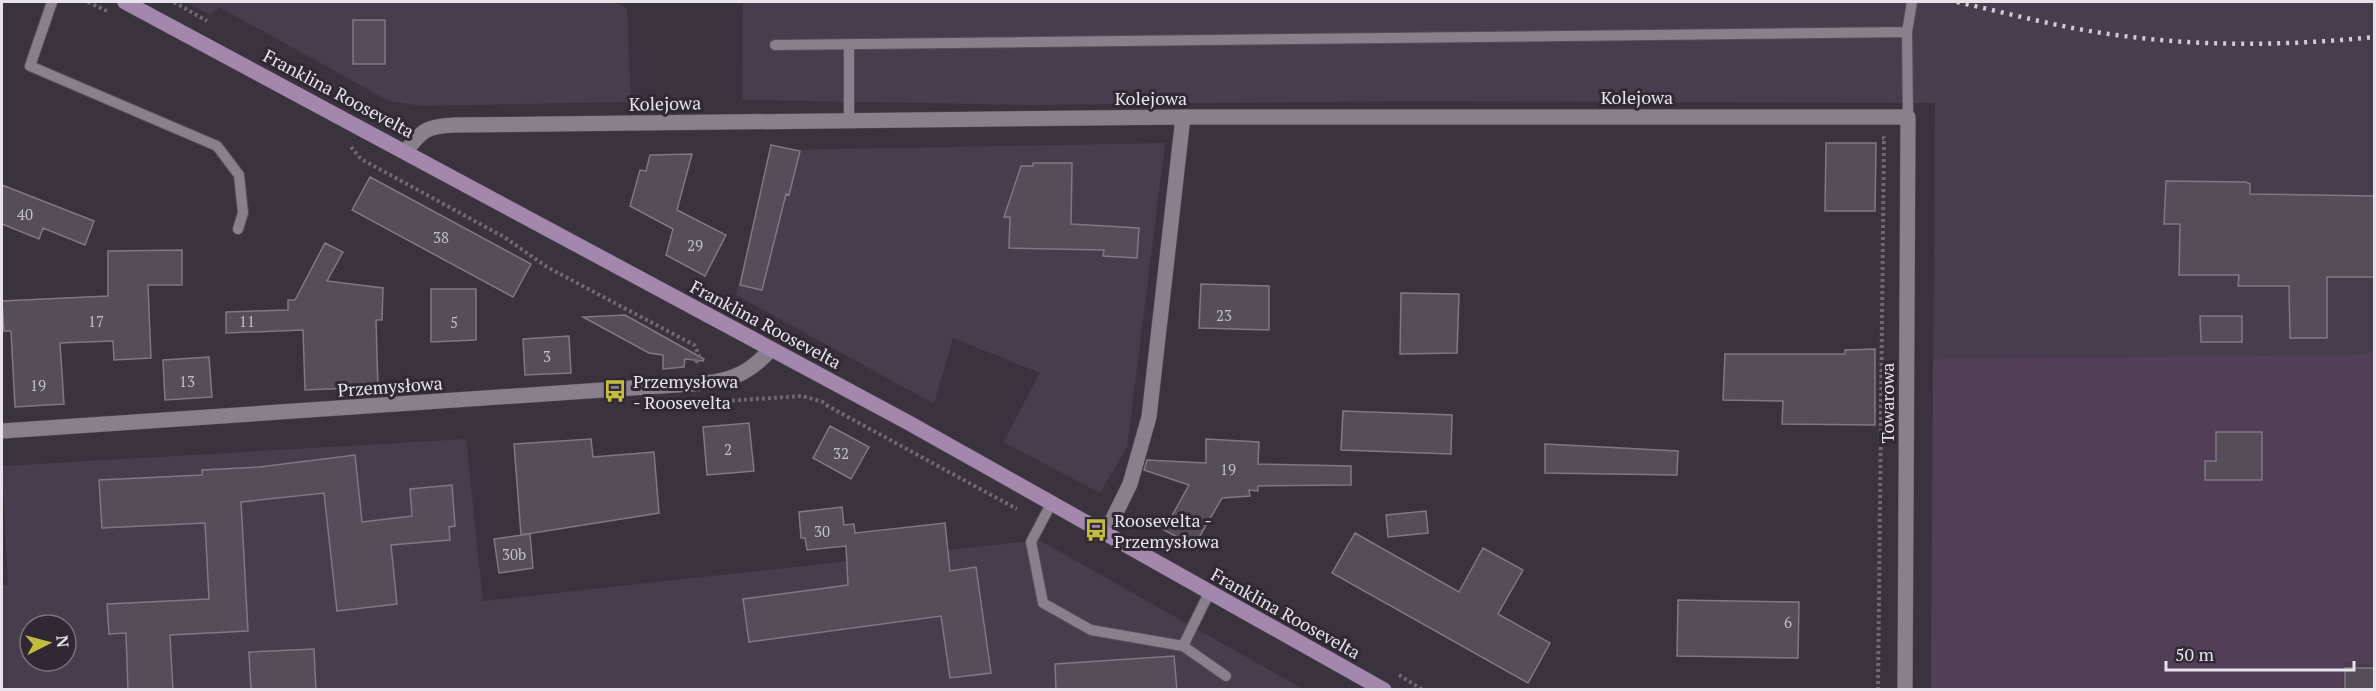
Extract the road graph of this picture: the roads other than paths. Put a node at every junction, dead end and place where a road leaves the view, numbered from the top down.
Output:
1 (52, 2) edge
2 (125, 2) edge
3 (1912, 2) edge
4 (1907, 32) junction
5 (849, 44) junction
6 (775, 45) dead end
7 (1183, 117) junction
8 (1908, 117) junction
9 (849, 120) junction
10 (405, 151) junction
11 (238, 230) dead end
12 (771, 349) junction
13 (2, 431) edge
14 (1050, 504) junction
15 (1105, 535) junction
16 (1209, 593) junction
17 (1183, 646) junction
18 (1226, 676) dead end
19 (1377, 688) edge
20 (1905, 690) edge

1 - 11 lane
2 - 10 street, Franklina Roosevelta
3 - 4 lane
4 - 5 lane
4 - 8 lane
5 - 6 lane
5 - 9 lane
7 - 8 street, Kolejowa
7 - 9 street, Kolejowa
7 - 15 street
8 - 20 street, Towarowa
9 - 10 street, Kolejowa
10 - 12 street, Franklina Roosevelta
12 - 13 street, Przemysłowa
12 - 14 street, Franklina Roosevelta
14 - 15 street, Franklina Roosevelta
14 - 17 lane
15 - 16 street, Franklina Roosevelta
16 - 17 lane
16 - 19 street, Franklina Roosevelta
17 - 18 lane

